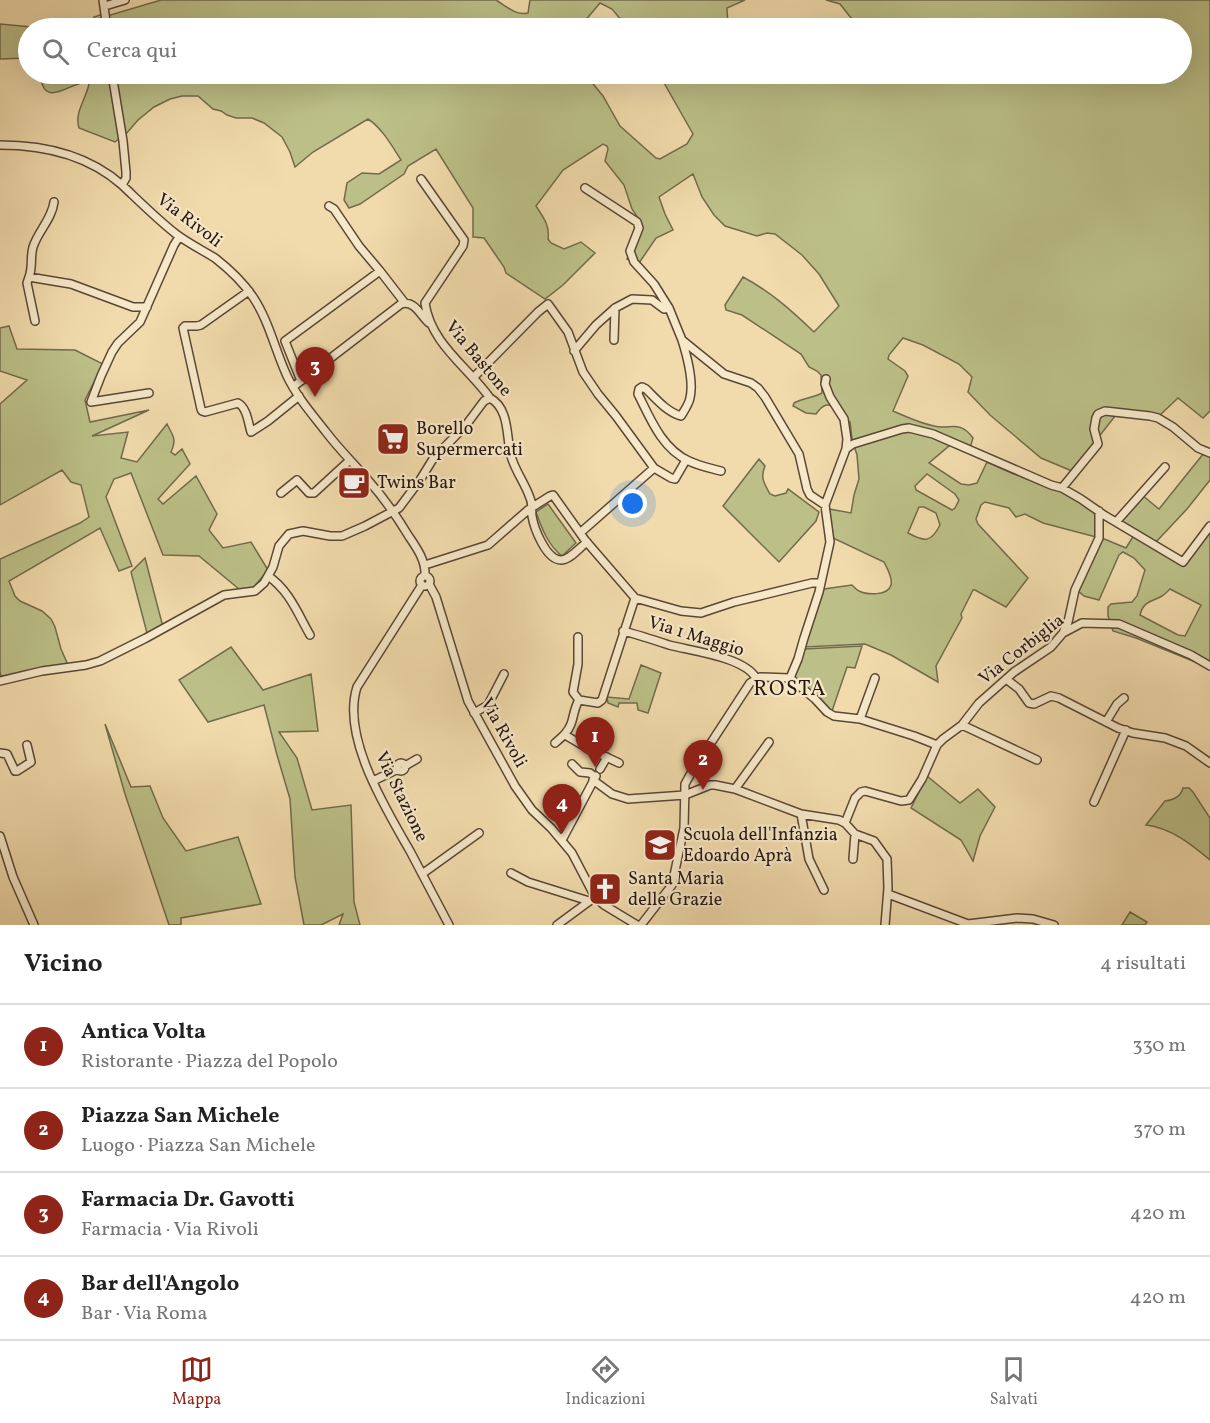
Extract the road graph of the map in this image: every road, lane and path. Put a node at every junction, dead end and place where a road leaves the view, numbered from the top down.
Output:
1 (125, 0) edge
2 (104, 3) edge
3 (106, 18) edge
4 (114, 84) edge
5 (0, 145) edge
6 (421, 179) dead end
7 (122, 185) junction
8 (585, 188) dead end
9 (54, 202) dead end
10 (330, 206) dead end
11 (179, 237) junction
12 (380, 271) junction
13 (29, 277) junction
14 (249, 291) junction
15 (404, 302) junction
16 (147, 307) junction
17 (615, 308) junction
18 (669, 308) junction
19 (35, 321) dead end
20 (431, 325) junction
21 (614, 340) dead end
22 (682, 340) junction
23 (574, 351) junction
24 (473, 378) junction
25 (826, 379) dead end
26 (301, 381) junction
27 (293, 387) junction
28 (149, 393) dead end
29 (299, 396) junction
30 (490, 398) junction
31 (846, 449) junction
32 (1210, 453) edge
33 (350, 460) junction
34 (686, 460) junction
35 (1165, 467) dead end
36 (654, 468) junction
37 (721, 471) dead end
38 (1062, 489) junction
39 (281, 493) dead end
40 (825, 506) junction
41 (531, 507) junction
42 (393, 511) junction
43 (1099, 511) junction
44 (1116, 522) junction
45 (1210, 526) edge
46 (580, 533) junction
47 (587, 542) junction
48 (424, 565) junction
49 (268, 576) junction
50 (425, 576) joint
51 (821, 584) junction
52 (425, 585) junction
53 (635, 598) junction
54 (623, 630) junction
55 (1063, 633) junction
56 (310, 635) dead end
57 (578, 637) dead end
58 (1210, 666) edge
59 (504, 674) dead end
60 (756, 678) junction
61 (790, 678) junction
62 (875, 678) dead end
63 (1006, 679) junction
64 (0, 681) edge
65 (1124, 698) dead end
66 (578, 701) junction
67 (474, 713) junction
68 (860, 719) junction
69 (1106, 722) junction
70 (962, 725) junction
71 (1126, 730) junction
72 (565, 735) junction
73 (769, 742) dead end
74 (555, 743) dead end
75 (27, 745) dead end
76 (937, 745) junction
77 (0, 753) edge
78 (607, 758) junction
79 (417, 759) dead end
80 (1037, 760) dead end
81 (619, 763) dead end
82 (1210, 763) edge
83 (572, 764) dead end
84 (596, 775) junction
85 (373, 781) junction
86 (735, 789) junction
87 (685, 795) junction
88 (1094, 802) dead end
89 (801, 814) junction
90 (845, 823) junction
91 (479, 832) dead end
92 (855, 834) junction
93 (0, 836) edge
94 (562, 840) junction
95 (3, 858) edge
96 (853, 859) dead end
97 (511, 873) dead end
98 (422, 874) junction
99 (824, 890) dead end
100 (888, 894) junction
101 (592, 899) junction
102 (34, 925) edge
103 (449, 925) edge
104 (556, 925) edge
105 (639, 925) edge
106 (885, 925) edge
107 (968, 925) edge
108 (1054, 925) edge

1 - 2 street
2 - 3 street
4 - 7 street
5 - 7 street, Via Rivoli
6 - 20 street, Via Bastone
7 - 11 street, Via Rivoli
8 - 18 street
9 - 13 street
10 - 12 street
11 - 14 street, Via Rivoli
11 - 16 street
12 - 15 street
12 - 26 street
13 - 16 street
13 - 19 street
14 - 27 street, Via Rivoli
14 - 29 street
15 - 20 street
15 - 26 street
16 - 28 street
17 - 18 street
17 - 21 street
17 - 23 street
18 - 22 street
20 - 24 street, Via Bastone
22 - 34 street
22 - 40 street
23 - 24 street
23 - 36 street
24 - 30 street, Via Bastone
25 - 31 street
26 - 27 street
27 - 29 street, Via Rivoli
29 - 33 street, Via Rivoli
30 - 41 street, Via Bastone
30 - 42 street
31 - 38 street
31 - 40 street
32 - 38 street
33 - 39 street
33 - 42 street, Via Rivoli
34 - 36 street
34 - 37 street
35 - 44 street
36 - 46 street
38 - 43 street
40 - 51 street
41 - 46 street
41 - 47 street, Via Bastone
41 - 48 street
42 - 48 street, Via Rivoli
42 - 49 street
43 - 44 street
43 - 55 street
44 - 45 street
46 - 47 street
47 - 53 street
48 - 50 street, Via Rivoli
49 - 56 street
49 - 64 street
50 - 52 street, Via Stazione
51 - 53 street
51 - 61 street
52 - 67 street, Via Rivoli
52 - 85 street, Via Stazione
53 - 54 street
54 - 60 street, Via 1 Maggio
54 - 66 street
55 - 58 street, Via Corbiglia
55 - 63 street, Via Corbiglia
57 - 66 street
59 - 67 street
60 - 61 street
60 - 87 street
61 - 68 street
62 - 68 street
63 - 69 street
63 - 70 street, Via Corbiglia
65 - 69 street
66 - 72 street
67 - 94 street, Via Rivoli
68 - 76 street
69 - 71 street
70 - 76 street, Via Corbiglia
70 - 80 street
71 - 82 street
71 - 88 street
72 - 74 street
72 - 78 street
73 - 86 street
75 - 77 street
76 - 90 street, Via Corbiglia
78 - 81 street
78 - 84 street
79 - 85 street
83 - 84 street
84 - 87 street
84 - 94 street
85 - 98 street, Via Stazione
86 - 87 street
86 - 89 street
87 - 105 street
89 - 90 street
89 - 99 street
90 - 92 street
91 - 98 street
92 - 96 street
92 - 100 street
93 - 95 street
94 - 101 street, Via Rivoli
95 - 102 street
97 - 101 street
98 - 103 street, Via Stazione
100 - 106 street
100 - 107 street
101 - 104 street
101 - 105 street, Via Rivoli
107 - 108 street

